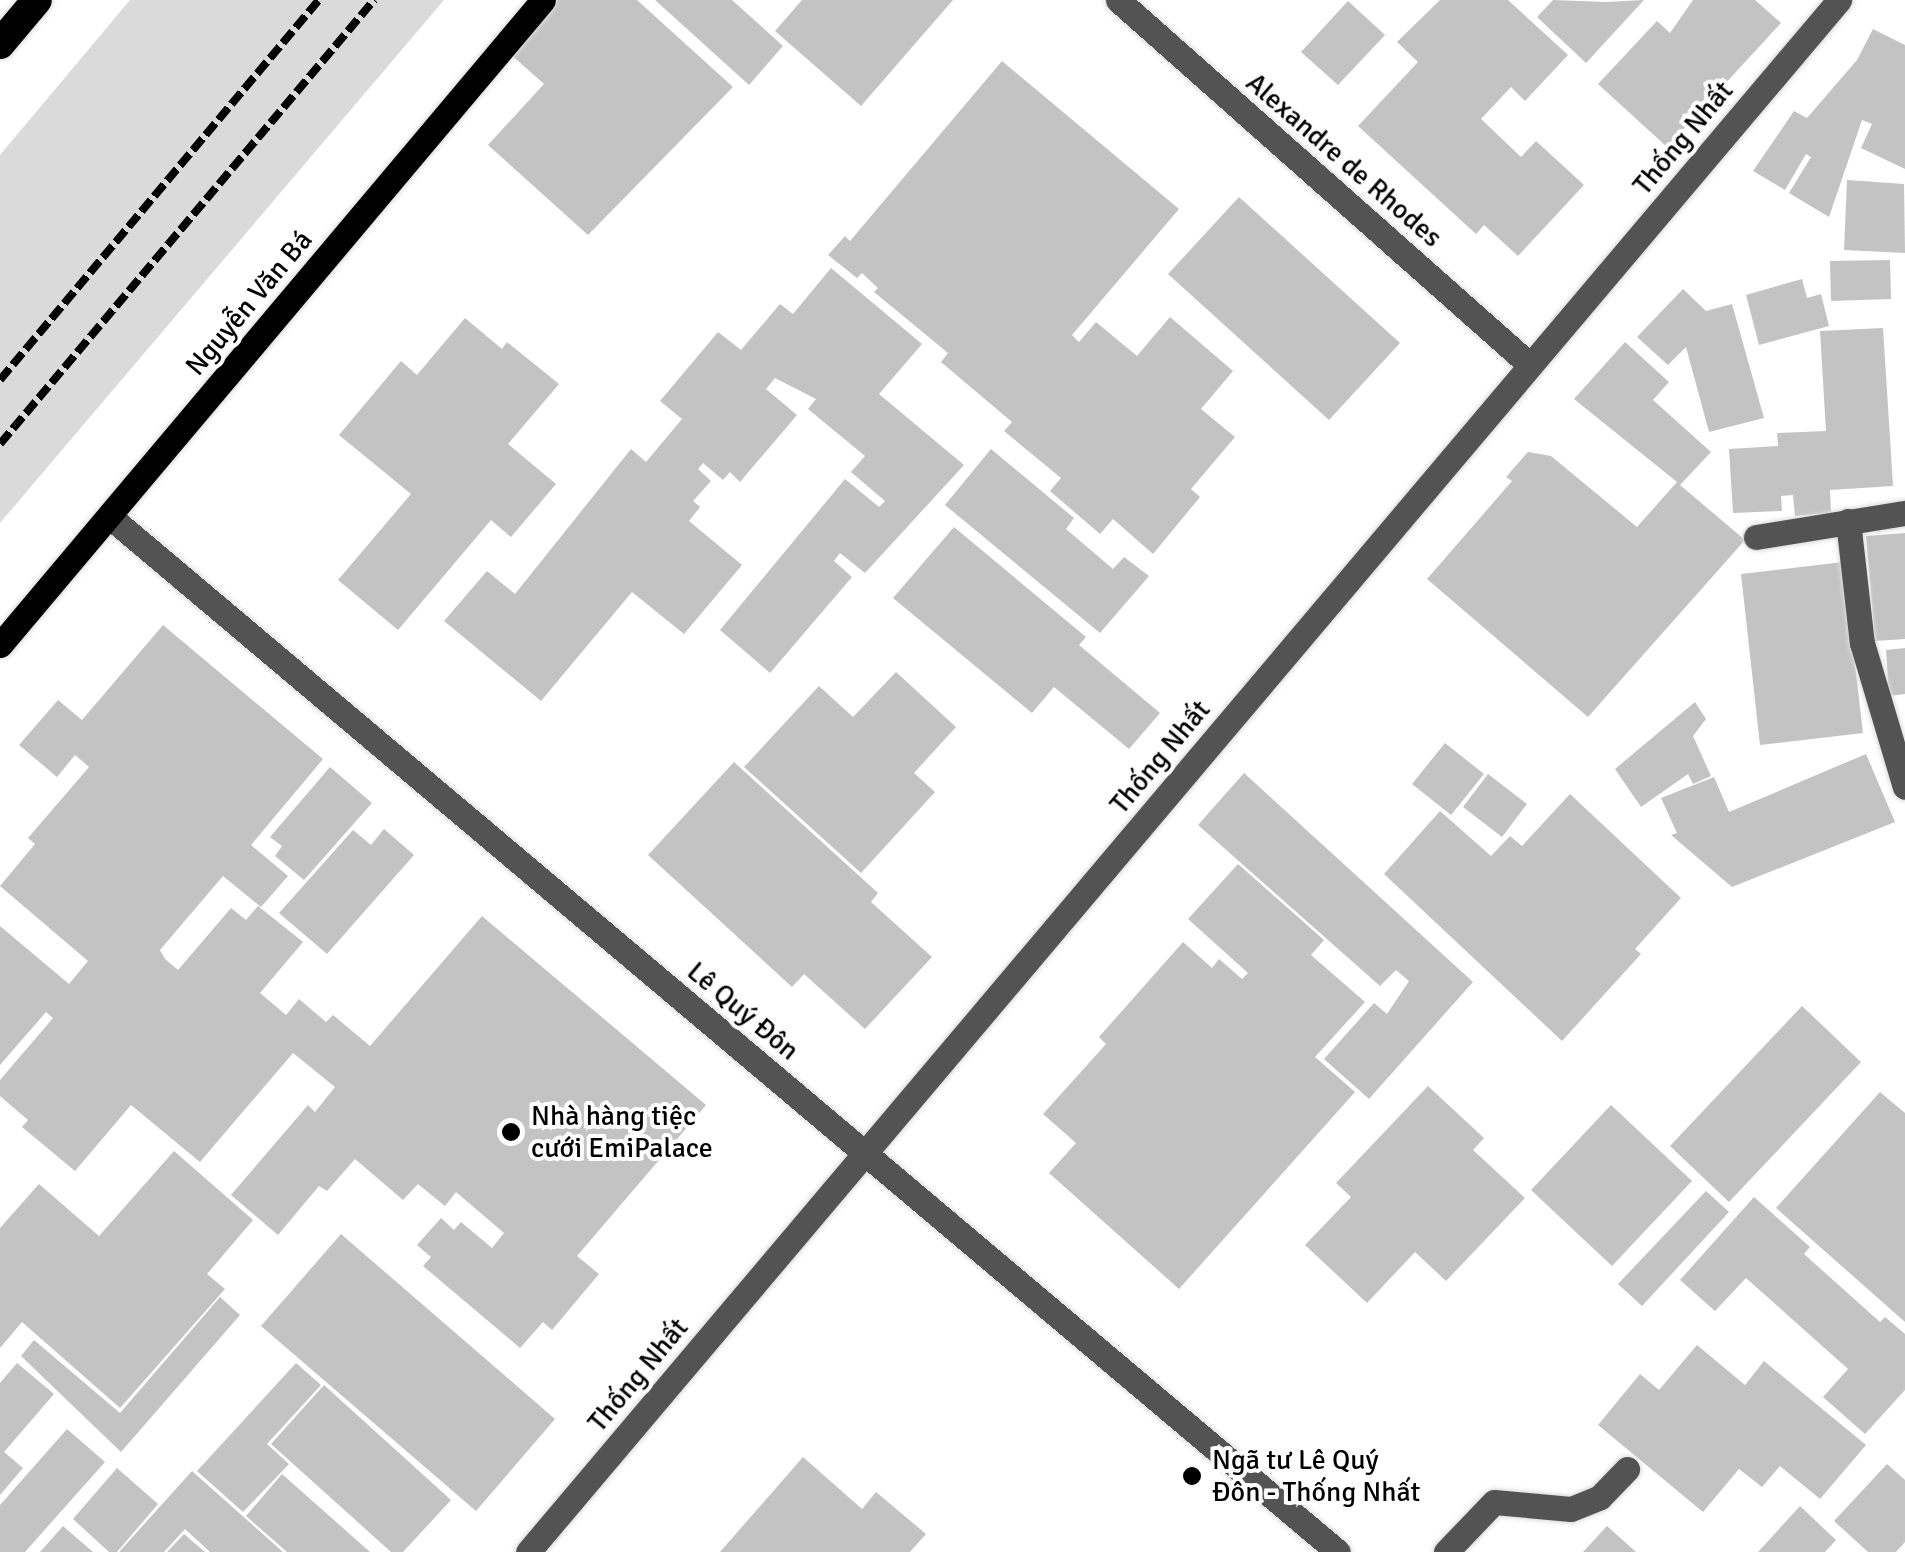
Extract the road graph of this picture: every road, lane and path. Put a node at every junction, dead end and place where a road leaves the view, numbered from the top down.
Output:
1 (37, 0) edge
2 (543, 0) edge
3 (1118, 0) edge
4 (1839, 0) edge
5 (0, 44) edge
6 (1530, 365) junction
7 (1905, 513) edge
8 (109, 516) junction
9 (1848, 521) junction
10 (1756, 537) dead end
11 (0, 645) edge
12 (1905, 787) edge
13 (865, 1153) junction
14 (1627, 1470) dead end
15 (528, 1552) edge
16 (1338, 1552) edge
17 (1446, 1552) edge

1 - 5 highway
2 - 8 main road, Nguyễn Văn Bá
3 - 6 street, Alexandre de Rhodes
4 - 6 street, Thống Nhất
6 - 13 street, Thống Nhất
7 - 9 street
8 - 11 main road, Nguyễn Văn Bá
8 - 13 street, Lê Quý Đôn
9 - 10 street
9 - 12 street
13 - 15 street, Thống Nhất
13 - 16 street, Lê Quý Đôn
14 - 17 street

